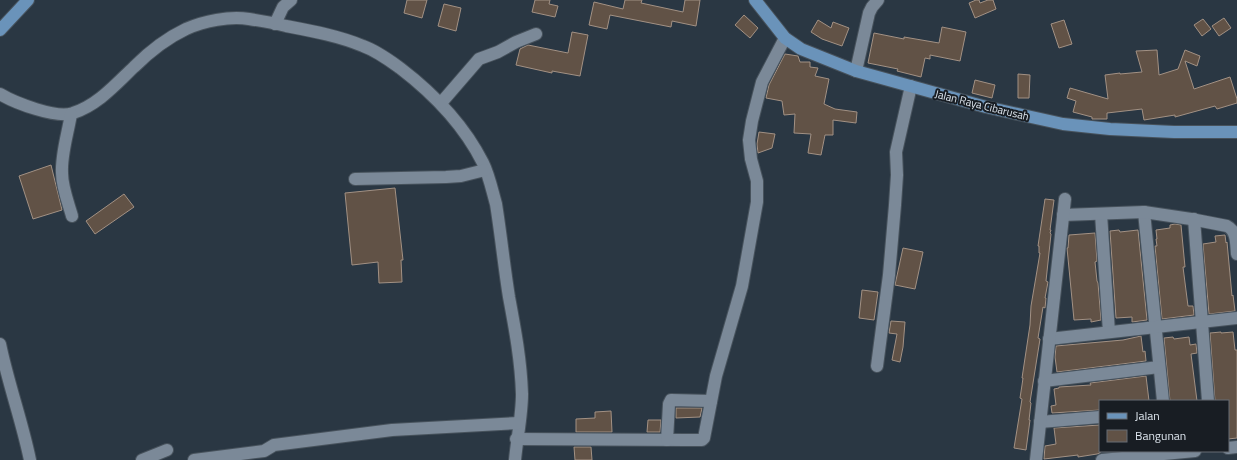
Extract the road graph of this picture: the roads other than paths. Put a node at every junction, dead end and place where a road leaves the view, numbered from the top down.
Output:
1 (28, 0) edge
2 (291, 0) edge
3 (755, 0) edge
4 (878, 0) edge
5 (276, 24) junction
6 (0, 30) edge
7 (536, 34) dead end
8 (785, 38) junction
9 (856, 71) junction
10 (911, 86) junction
11 (0, 94) edge
12 (443, 101) junction
13 (71, 114) junction
14 (1237, 132) edge
15 (485, 170) junction
16 (356, 179) dead end
17 (1065, 199) dead end
18 (1144, 212) junction
19 (1101, 214) junction
20 (1063, 215) junction
21 (72, 216) dead end
22 (1194, 219) junction
23 (1237, 254) edge
24 (1237, 318) edge
25 (1202, 321) junction
26 (1155, 327) junction
27 (1109, 332) junction
28 (1049, 339) junction
29 (0, 344) edge
30 (877, 366) dead end
31 (1159, 367) junction
32 (1044, 381) junction
33 (1162, 400) edge
34 (1208, 400) edge
35 (711, 401) junction
36 (1099, 417) edge
37 (1040, 422) junction
38 (519, 423) junction
39 (523, 439) junction
40 (667, 440) junction
41 (167, 451) edge
42 (1168, 452) edge
43 (1191, 454) edge
44 (30, 460) edge
45 (142, 460) edge
46 (194, 460) edge
47 (515, 460) edge
48 (1036, 460) edge
49 (1102, 460) edge

1 - 6 main road
2 - 5 street
3 - 8 main road, Jalan Raya Cibarusah
4 - 9 street
5 - 12 street
5 - 13 street
7 - 12 street
8 - 9 main road, Jalan Raya Cibarusah
8 - 35 street
9 - 10 main road, Jalan Raya Cibarusah
10 - 14 main road, Jalan Raya Cibarusah
10 - 30 street
11 - 13 street
12 - 15 street
13 - 21 street
15 - 16 street
15 - 38 street
17 - 20 street
18 - 19 street
18 - 22 street
18 - 26 street
19 - 20 street
19 - 27 street
20 - 28 street
22 - 23 street
22 - 25 street
24 - 25 street
25 - 26 street
25 - 34 street
26 - 27 street
26 - 31 street
27 - 28 street
28 - 32 street
29 - 44 street
31 - 32 street
31 - 33 street
32 - 37 street
35 - 40 street
35 - 40 street
36 - 37 street
37 - 48 street
38 - 39 street
38 - 46 street
39 - 40 street
39 - 47 street
41 - 45 street
42 - 43 street
42 - 49 street

